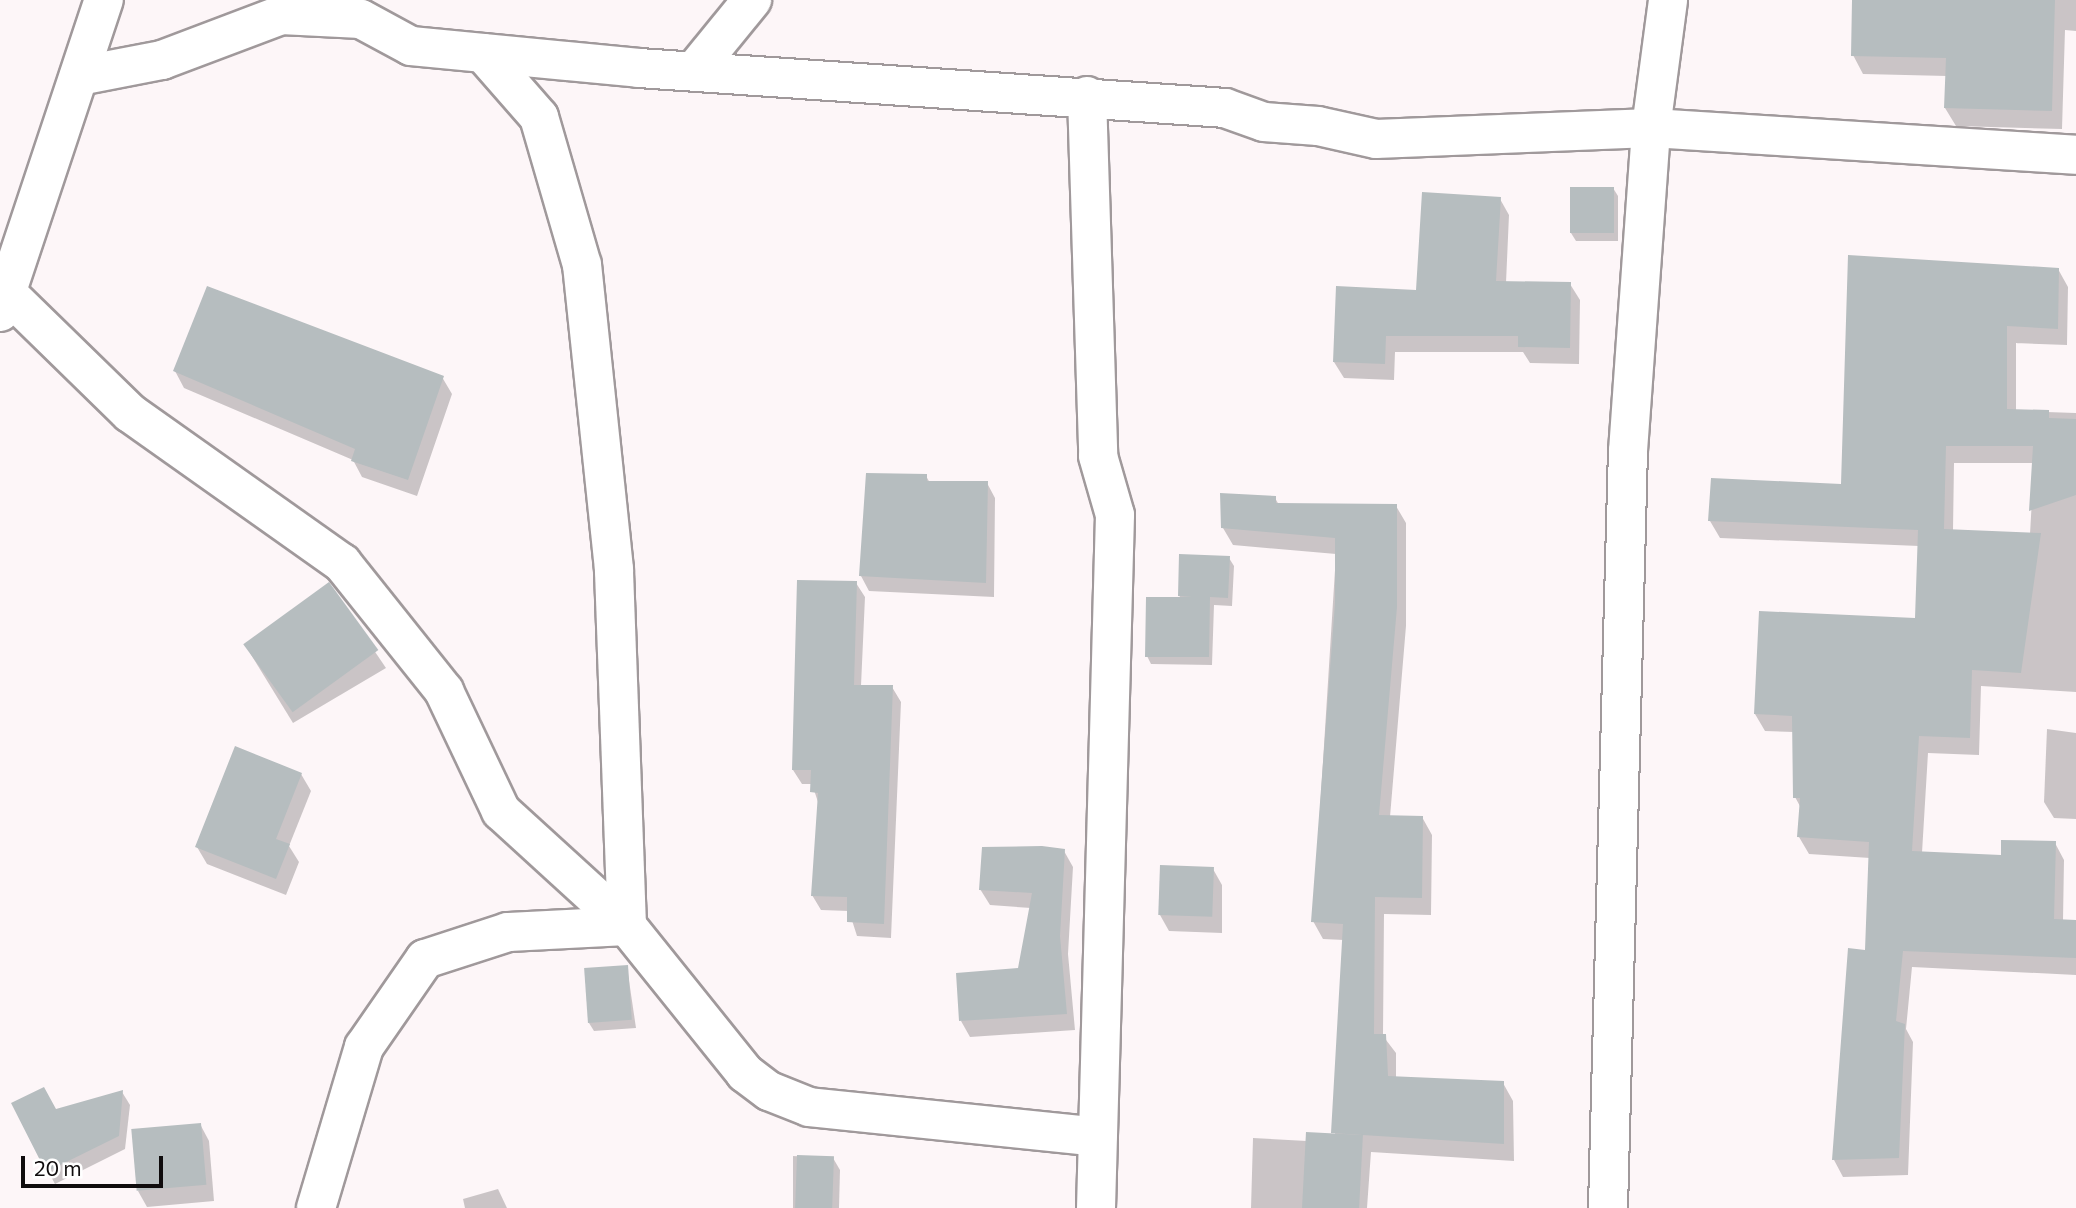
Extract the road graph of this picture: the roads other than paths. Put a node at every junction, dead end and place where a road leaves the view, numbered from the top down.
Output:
1 (104, 0) edge
2 (752, 0) edge
3 (1668, 0) edge
4 (483, 53) junction
5 (694, 71) junction
6 (79, 76) junction
7 (1087, 96) junction
8 (1651, 128) junction
9 (2076, 155) edge
10 (2, 301) edge
11 (628, 926) junction
12 (1097, 1137) junction
13 (316, 1208) edge
14 (1096, 1208) edge
15 (1608, 1208) edge

1 - 6 street
2 - 5 street
3 - 8 street
4 - 5 street
4 - 6 street
4 - 11 street
5 - 7 street
6 - 10 street
7 - 8 street
7 - 12 street
8 - 9 street
8 - 15 street
10 - 11 street
11 - 12 street
11 - 13 street
12 - 14 street

